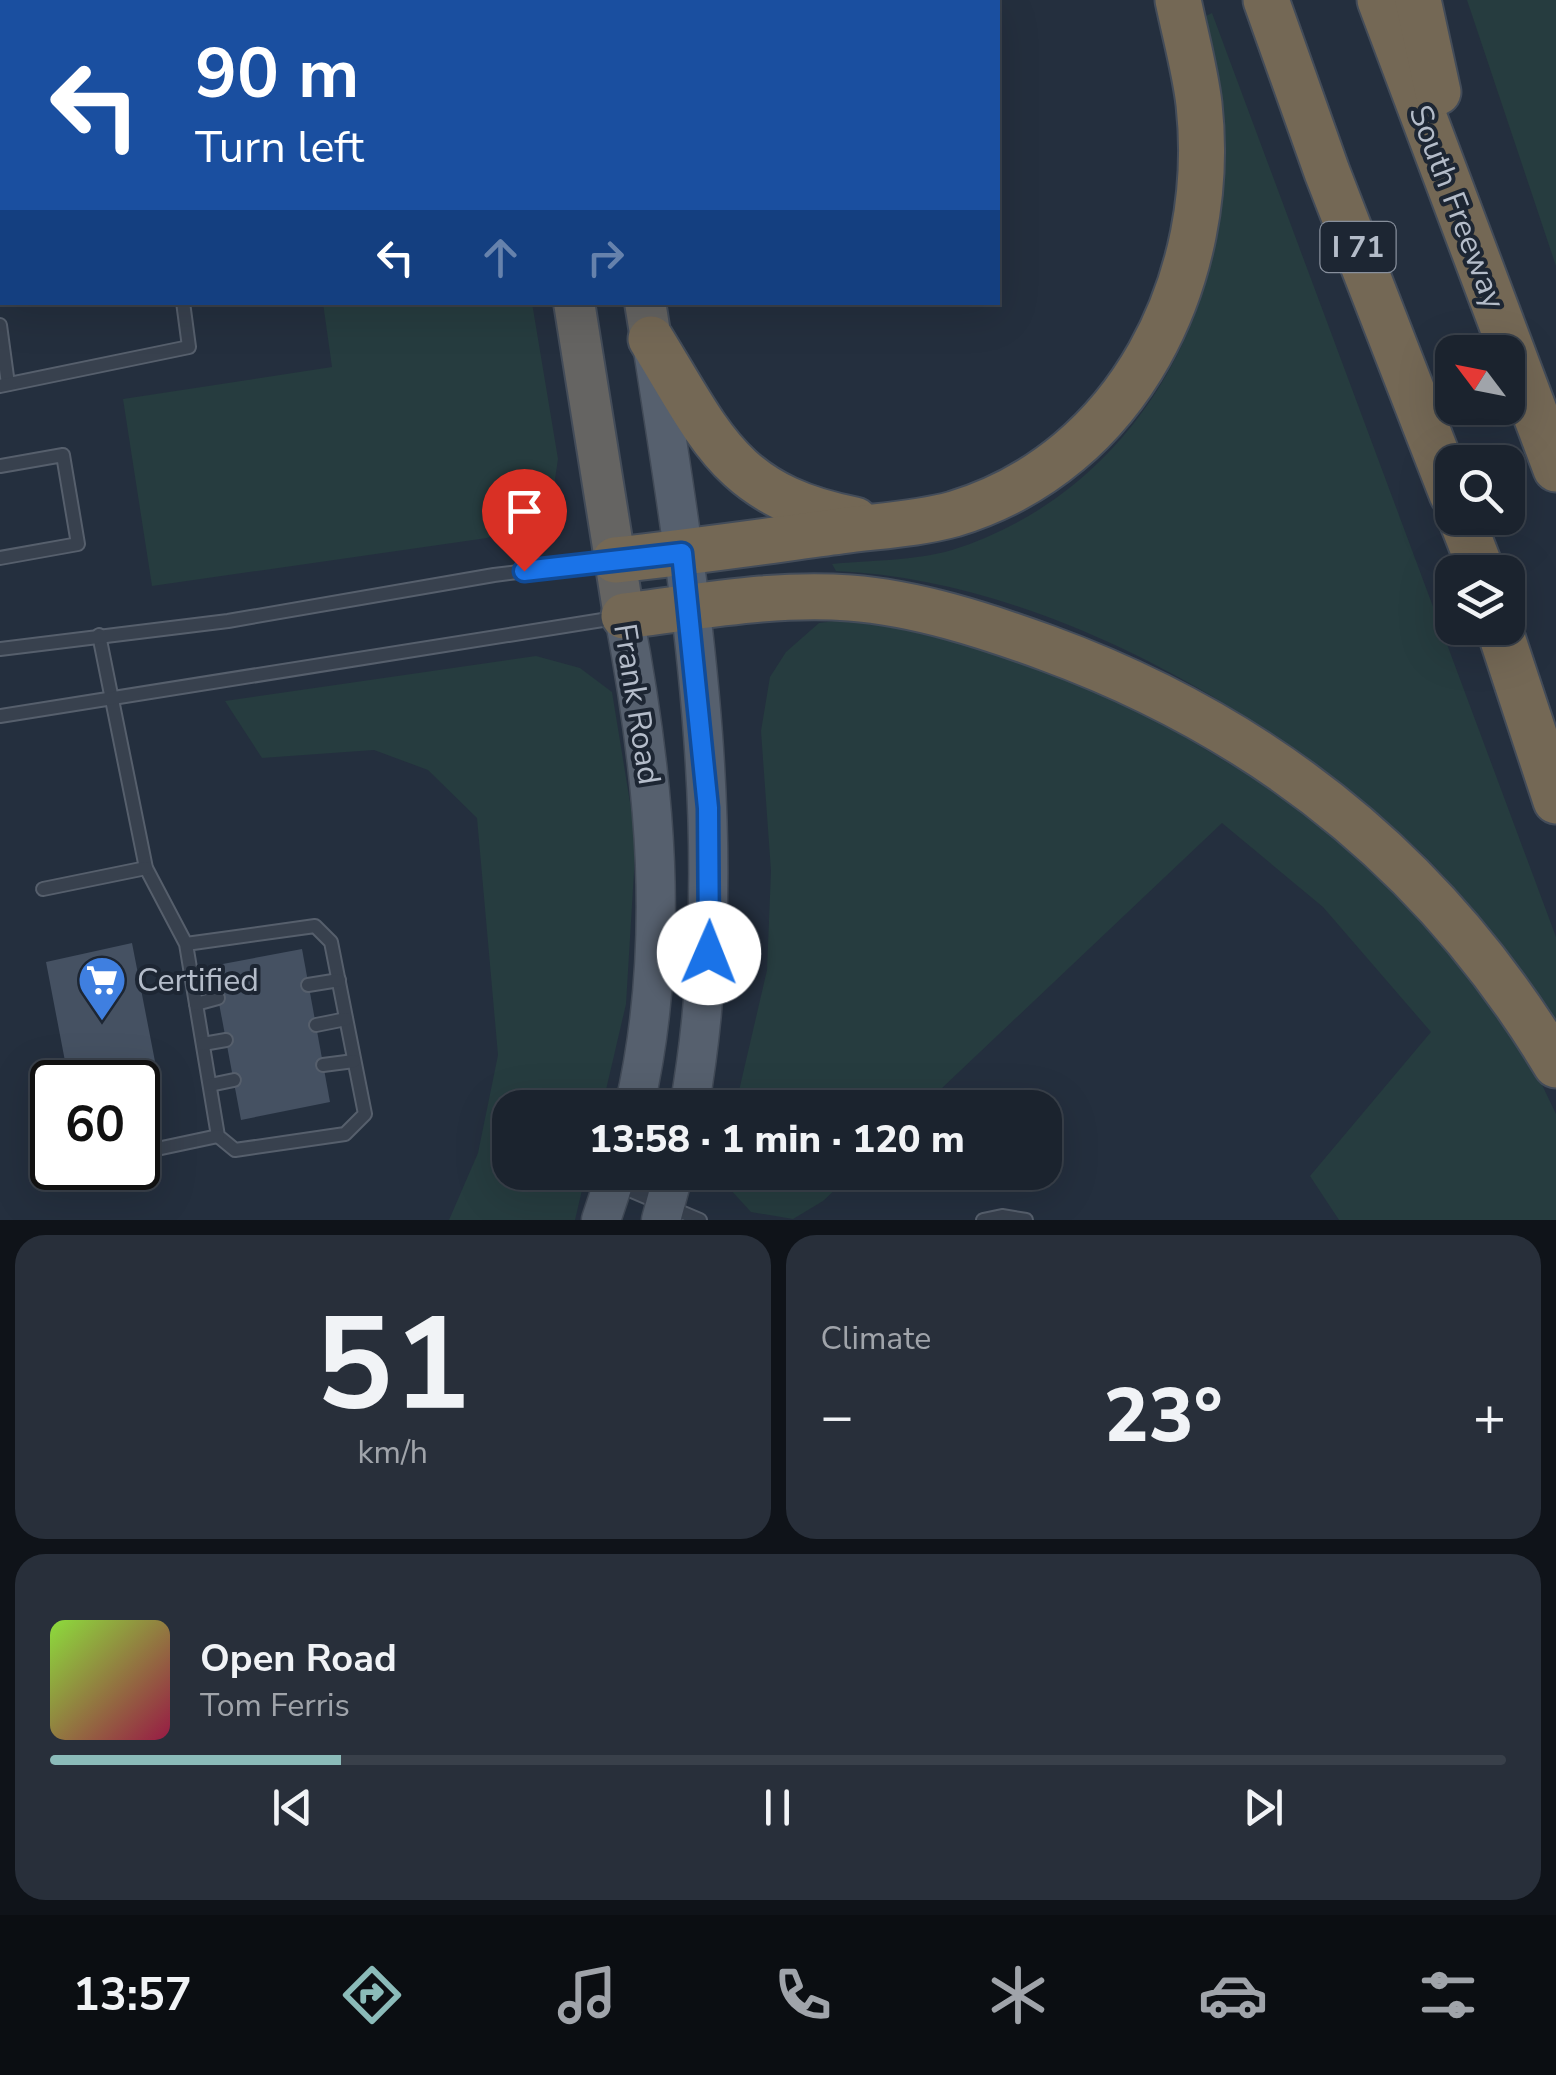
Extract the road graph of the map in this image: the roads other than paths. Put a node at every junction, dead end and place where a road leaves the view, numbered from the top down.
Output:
1 (1178, 0) edge
2 (1266, 0) edge
3 (1380, 0) edge
4 (1418, 0) edge
5 (1467, 231) junction
6 (183, 305) edge
7 (574, 305) edge
8 (648, 321) edge
9 (0, 325) edge
10 (4, 385) edge
11 (1435, 449) edge
12 (0, 466) edge
13 (1556, 469) edge
14 (882, 525) junction
15 (682, 553) junction
16 (0, 558) edge
17 (615, 560) junction
18 (689, 608) junction
19 (624, 616) junction
20 (99, 635) junction
21 (1506, 645) edge
22 (0, 649) edge
23 (113, 699) junction
24 (0, 716) edge
25 (1556, 801) edge
26 (146, 868) junction
27 (44, 889) dead end
28 (186, 944) junction
29 (338, 980) junction
30 (308, 985) dead end
31 (218, 998) dead end
32 (196, 1004) junction
33 (346, 1019) junction
34 (316, 1025) dead end
35 (226, 1040) dead end
36 (203, 1044) junction
37 (354, 1061) junction
38 (323, 1065) dead end
39 (1556, 1066) edge
40 (234, 1080) dead end
41 (210, 1085) junction
42 (638, 1090) edge
43 (692, 1090) edge
44 (218, 1136) junction
45 (160, 1148) edge
46 (611, 1190) edge
47 (642, 1190) edge
48 (675, 1205) edge
49 (601, 1220) edge
50 (983, 1220) edge
51 (1026, 1220) edge

1 - 14 highway
2 - 11 highway, I 71
3 - 5 highway, South Freeway
4 - 5 highway
5 - 13 highway, South Freeway
6 - 10 lane
7 - 17 highway, Frank Road
8 - 14 highway
8 - 15 main road, Frank Road
9 - 10 lane
12 - 16 lane
14 - 15 highway
15 - 17 highway
15 - 18 main road, Frank Road
17 - 19 highway, Frank Road
17 - 20 lane
18 - 19 highway
18 - 39 highway
18 - 43 main road, Frank Road
19 - 23 lane
19 - 42 main road, Frank Road
20 - 22 lane
20 - 23 lane
21 - 25 highway
23 - 24 lane
23 - 26 lane
26 - 27 lane
26 - 28 lane
28 - 29 lane
28 - 32 lane
29 - 30 lane
29 - 33 lane
31 - 32 lane
32 - 36 lane
33 - 34 lane
33 - 37 lane
35 - 36 lane
36 - 41 lane
37 - 38 lane
37 - 44 lane
40 - 41 lane
41 - 44 lane
44 - 45 lane
46 - 49 main road
47 - 48 lane
50 - 51 lane

